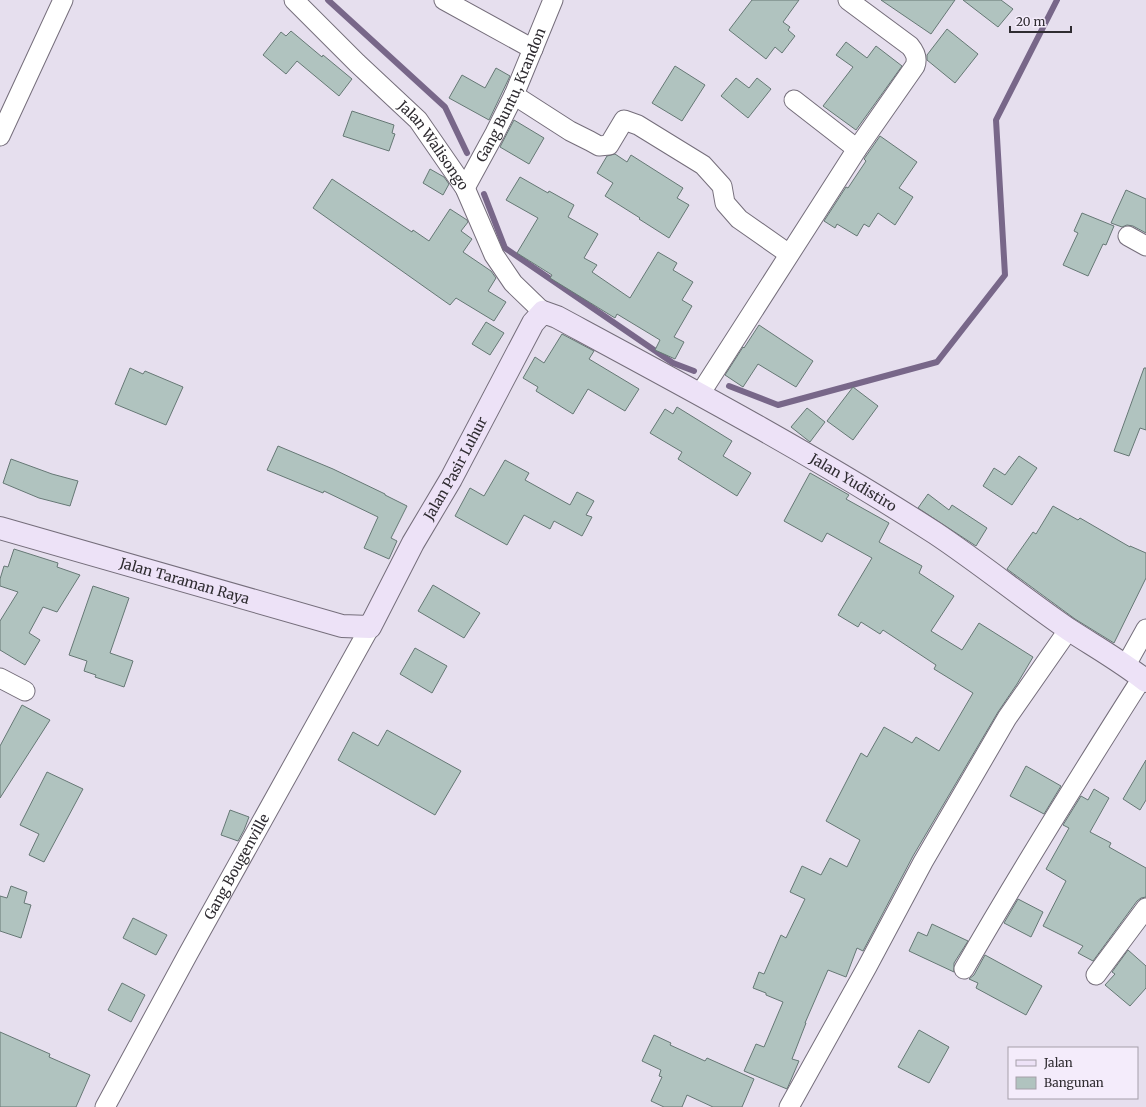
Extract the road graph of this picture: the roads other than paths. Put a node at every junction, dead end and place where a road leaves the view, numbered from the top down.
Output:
1 (63, 0) edge
2 (294, 0) edge
3 (444, 0) edge
4 (553, 0) edge
5 (850, 1) edge
6 (533, 49) junction
7 (514, 96) junction
8 (794, 100) dead end
9 (0, 136) edge
10 (857, 149) junction
11 (465, 188) junction
12 (1128, 236) dead end
13 (1146, 246) edge
14 (789, 254) junction
15 (543, 312) junction
16 (700, 394) junction
17 (0, 528) edge
18 (370, 627) junction
19 (1069, 629) junction
20 (1146, 629) edge
21 (1138, 675) edge
22 (0, 678) edge
23 (25, 691) dead end
24 (1146, 908) edge
25 (964, 970) dead end
26 (1096, 975) dead end
27 (105, 1107) edge
28 (789, 1107) edge

1 - 9 street
2 - 11 street, Jalan Walisongo
3 - 6 street
4 - 6 street, Gang Buntu, Krandon
5 - 10 street
6 - 7 street, Gang Buntu, Krandon
7 - 11 street, Gang Buntu, Krandon
7 - 14 street
8 - 10 street
10 - 14 street
11 - 15 street, Jalan Walisongo
12 - 13 street
14 - 16 street
15 - 16 street, Jalan Yudistiro
15 - 18 street, Jalan Pasir Luhur
16 - 19 street, Jalan Yudistiro
17 - 18 street, Jalan Taraman Raya
18 - 27 street, Gang Bougenville
19 - 21 street, Jalan Yudistiro
19 - 28 street
20 - 21 street
21 - 25 street
22 - 23 street
24 - 26 street

